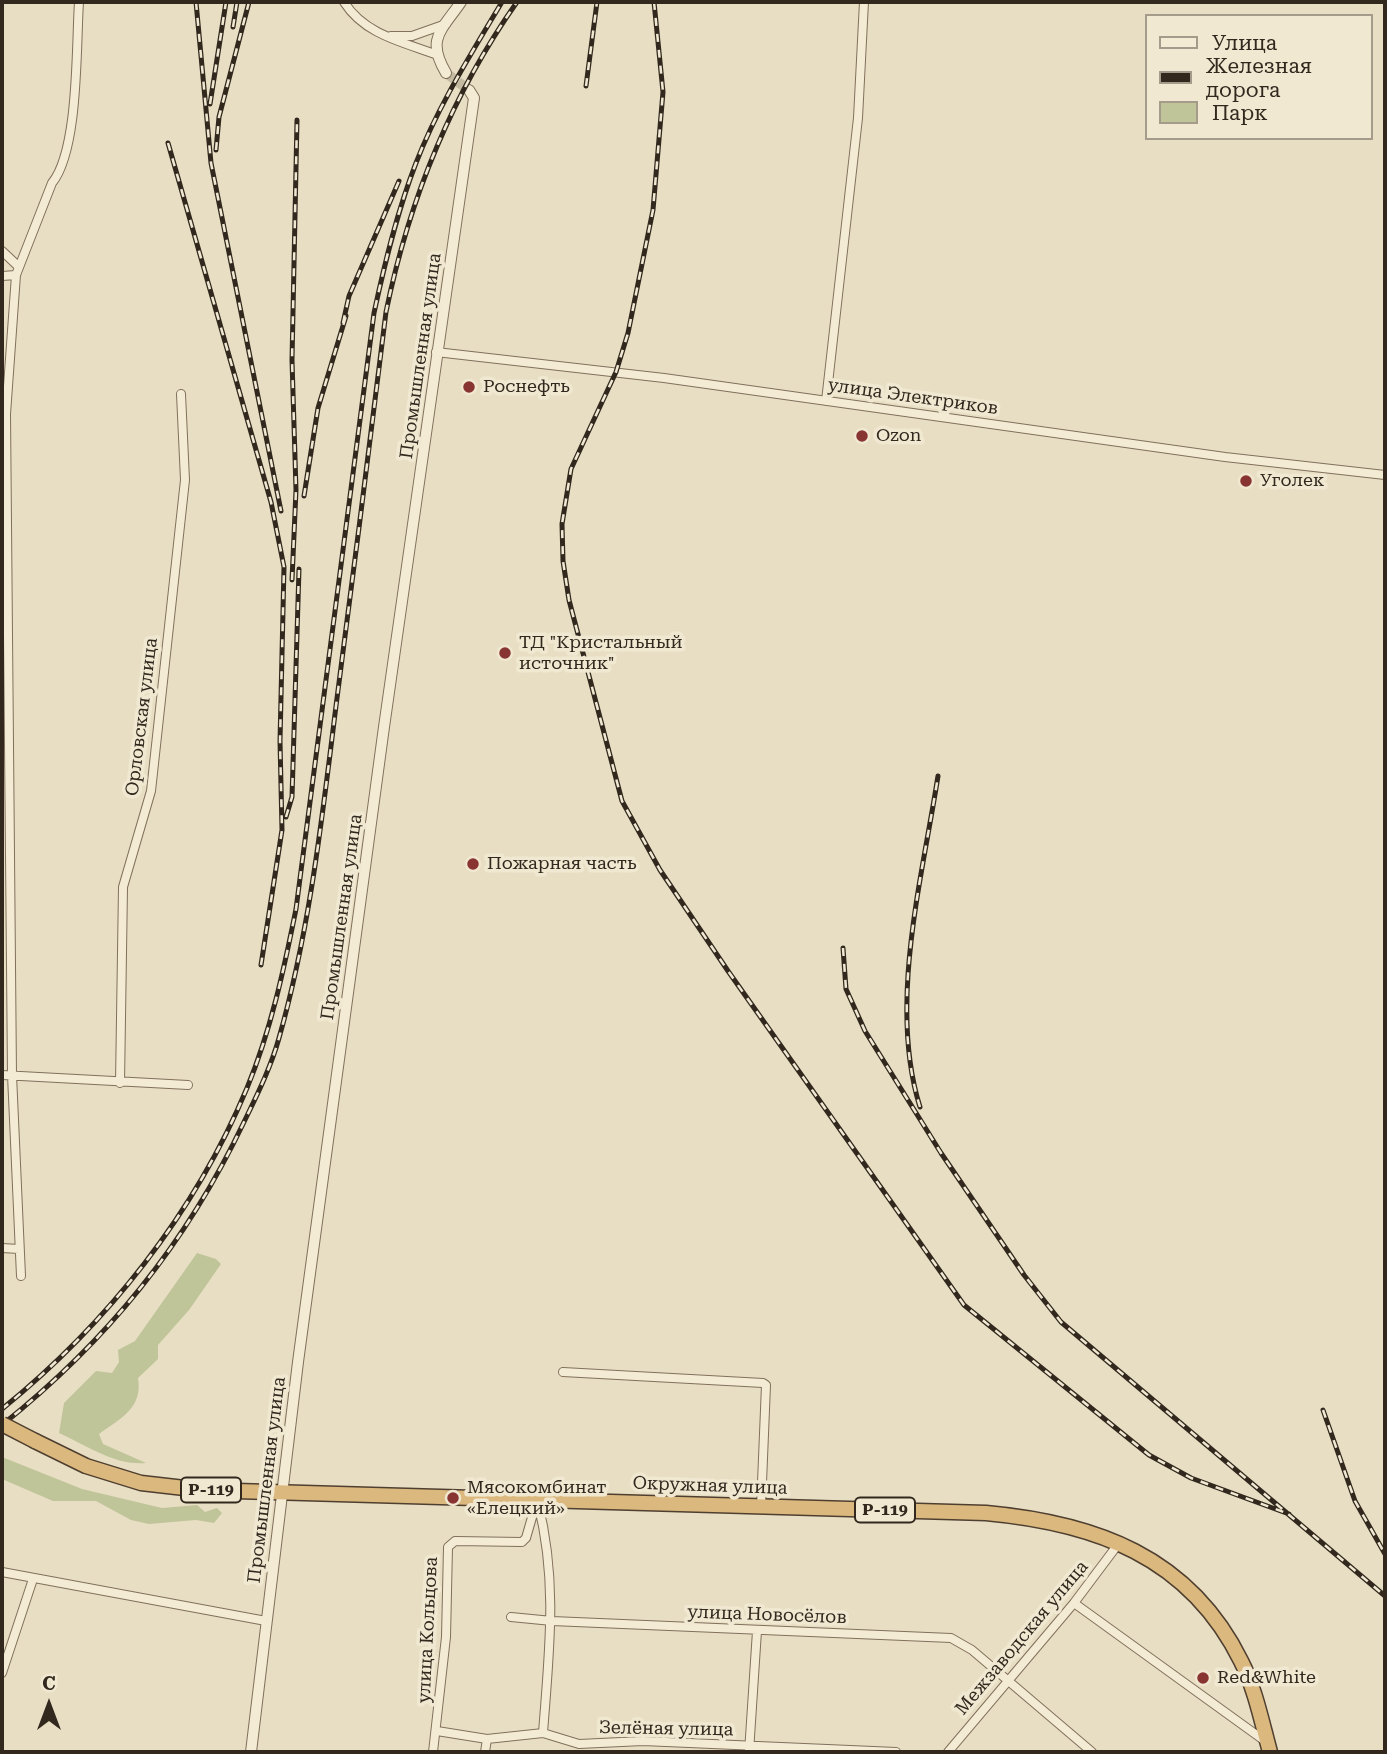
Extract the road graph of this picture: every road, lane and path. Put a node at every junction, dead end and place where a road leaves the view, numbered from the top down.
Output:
1 (79, 2) edge
2 (344, 2) edge
3 (461, 2) edge
4 (864, 2) edge
5 (446, 24) junction
6 (379, 34) junction
7 (435, 54) junction
8 (446, 73) tunnel mouth
9 (469, 90) dead end
10 (2, 251) edge
11 (17, 271) junction
12 (2, 276) edge
13 (436, 352) junction
14 (181, 394) dead end
15 (826, 401) junction
16 (4, 414) edge
17 (1385, 475) edge
18 (4, 543) edge
19 (6, 841) edge
20 (2, 1075) edge
21 (12, 1075) junction
22 (120, 1083) junction
23 (188, 1086) dead end
24 (2, 1248) edge
25 (19, 1249) junction
26 (20, 1276) dead end
27 (563, 1373) dead end
28 (2, 1424) edge
29 (280, 1493) junction
30 (537, 1500) junction
31 (761, 1507) junction
32 (1119, 1543) junction
33 (2, 1572) edge
34 (33, 1579) junction
35 (1074, 1603) junction
36 (511, 1617) dead end
37 (266, 1621) junction
38 (552, 1621) junction
39 (757, 1630) junction
40 (2, 1673) edge
41 (1007, 1681) junction
42 (437, 1731) junction
43 (543, 1733) junction
44 (487, 1739) junction
45 (1269, 1747) edge
46 (578, 1748) edge
47 (749, 1749) edge
48 (251, 1752) edge
49 (433, 1752) edge
50 (485, 1752) edge
51 (896, 1752) edge
52 (948, 1752) edge
53 (1092, 1752) edge

1 - 11 street
2 - 6 street
3 - 5 street
4 - 15 street
5 - 6 street
5 - 7 street
6 - 7 street
7 - 8 street
9 - 13 street, Промышленная улица
10 - 11 street
11 - 12 street
11 - 16 street
13 - 15 street, улица Электриков
13 - 29 street, Промышленная улица
14 - 22 street, Орловская улица
15 - 17 street, улица Электриков
16 - 18 street
18 - 19 street
19 - 21 street
20 - 21 street
21 - 22 street
21 - 25 street
22 - 23 street
24 - 25 street
25 - 26 street
27 - 31 street
28 - 29 highway, Окружная улица / Р-119, bridge
29 - 30 highway, Окружная улица / Р-119
29 - 37 street, Промышленная улица
30 - 31 highway, Окружная улица / Р-119
30 - 38 street
30 - 42 street, улица Кольцова
31 - 32 highway, Окружная улица / Р-119
32 - 35 street, Межзаводская улица
32 - 45 highway, Окружная улица / Р-119
33 - 34 street
34 - 37 street
34 - 40 street
35 - 41 street, Межзаводская улица
35 - 45 street
36 - 38 street, улица Новосёлов
37 - 48 street, Промышленная улица
38 - 39 street, улица Новосёлов
38 - 43 street
39 - 41 street, улица Новосёлов
39 - 47 street
41 - 52 street, Межзаводская улица
41 - 53 street, улица Новосёлов
42 - 44 street, Зелёная улица
42 - 49 street, улица Кольцова
43 - 44 street, Зелёная улица
43 - 46 street, Зелёная улица
44 - 50 street
46 - 47 street, Зелёная улица
47 - 51 street, Зелёная улица

